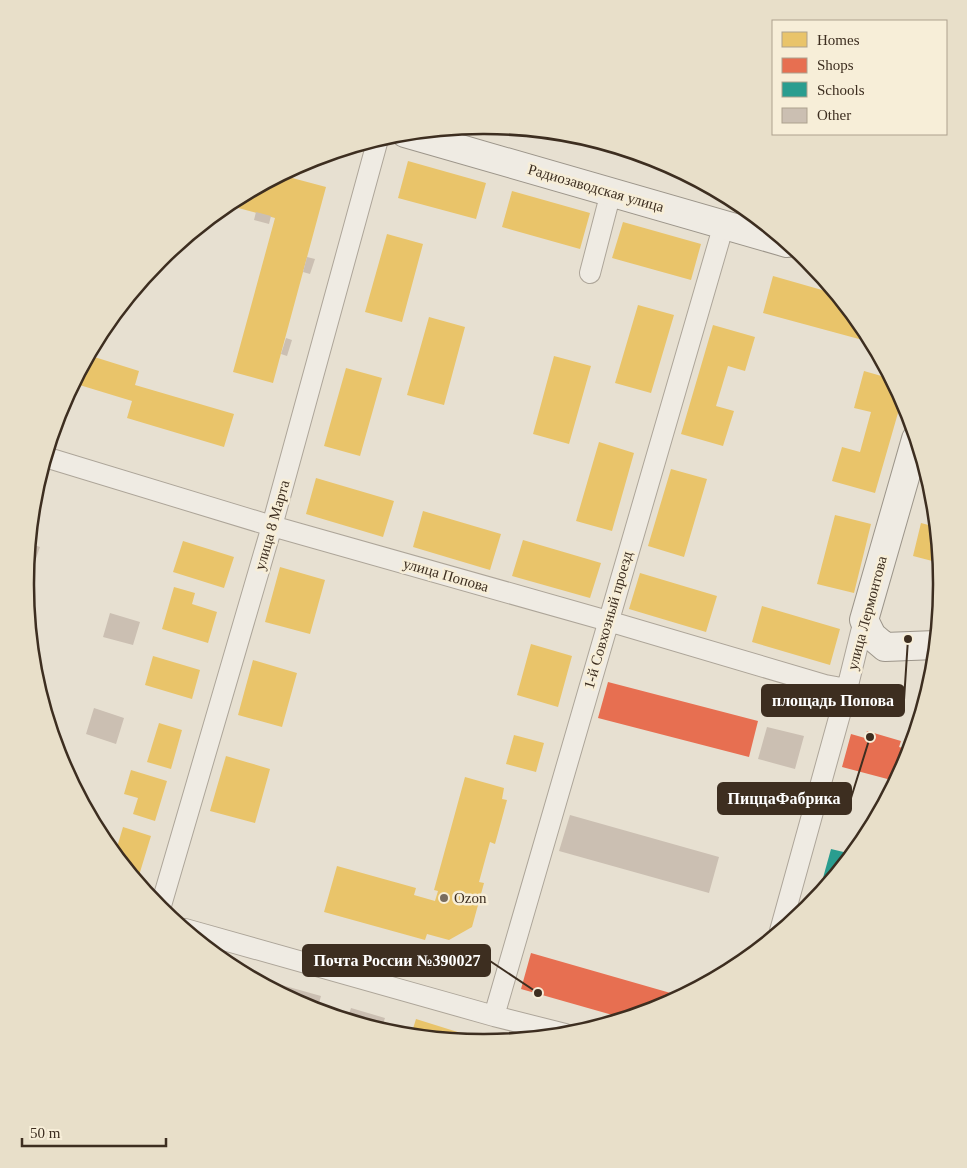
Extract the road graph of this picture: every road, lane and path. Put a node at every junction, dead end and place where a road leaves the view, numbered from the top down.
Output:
1 (423, 138) edge
2 (376, 148) edge
3 (612, 192) junction
4 (724, 224) junction
5 (770, 238) edge
6 (590, 274) dead end
7 (913, 451) edge
8 (52, 459) edge
9 (272, 526) junction
10 (864, 620) junction
11 (608, 621) junction
12 (929, 645) edge
13 (847, 689) junction
14 (163, 900) edge
15 (783, 919) edge
16 (201, 933) edge
17 (494, 1016) junction
18 (546, 1029) edge

1 - 3 street, Радиозаводская улица
2 - 9 street, улица 8 Марта
3 - 4 street, Радиозаводская улица
3 - 6 street
4 - 5 street, Радиозаводская улица
4 - 11 street, 1-й Совхозный проезд
7 - 10 street, улица Лермонтова
8 - 9 street, улица Попова
9 - 11 street, улица Попова
9 - 14 street, улица 8 Марта
10 - 12 street
10 - 13 street, улица Лермонтова
11 - 13 street, улица Попова
11 - 17 street, 1-й Совхозный проезд
13 - 15 street, улица Лермонтова
16 - 17 street
17 - 18 street

